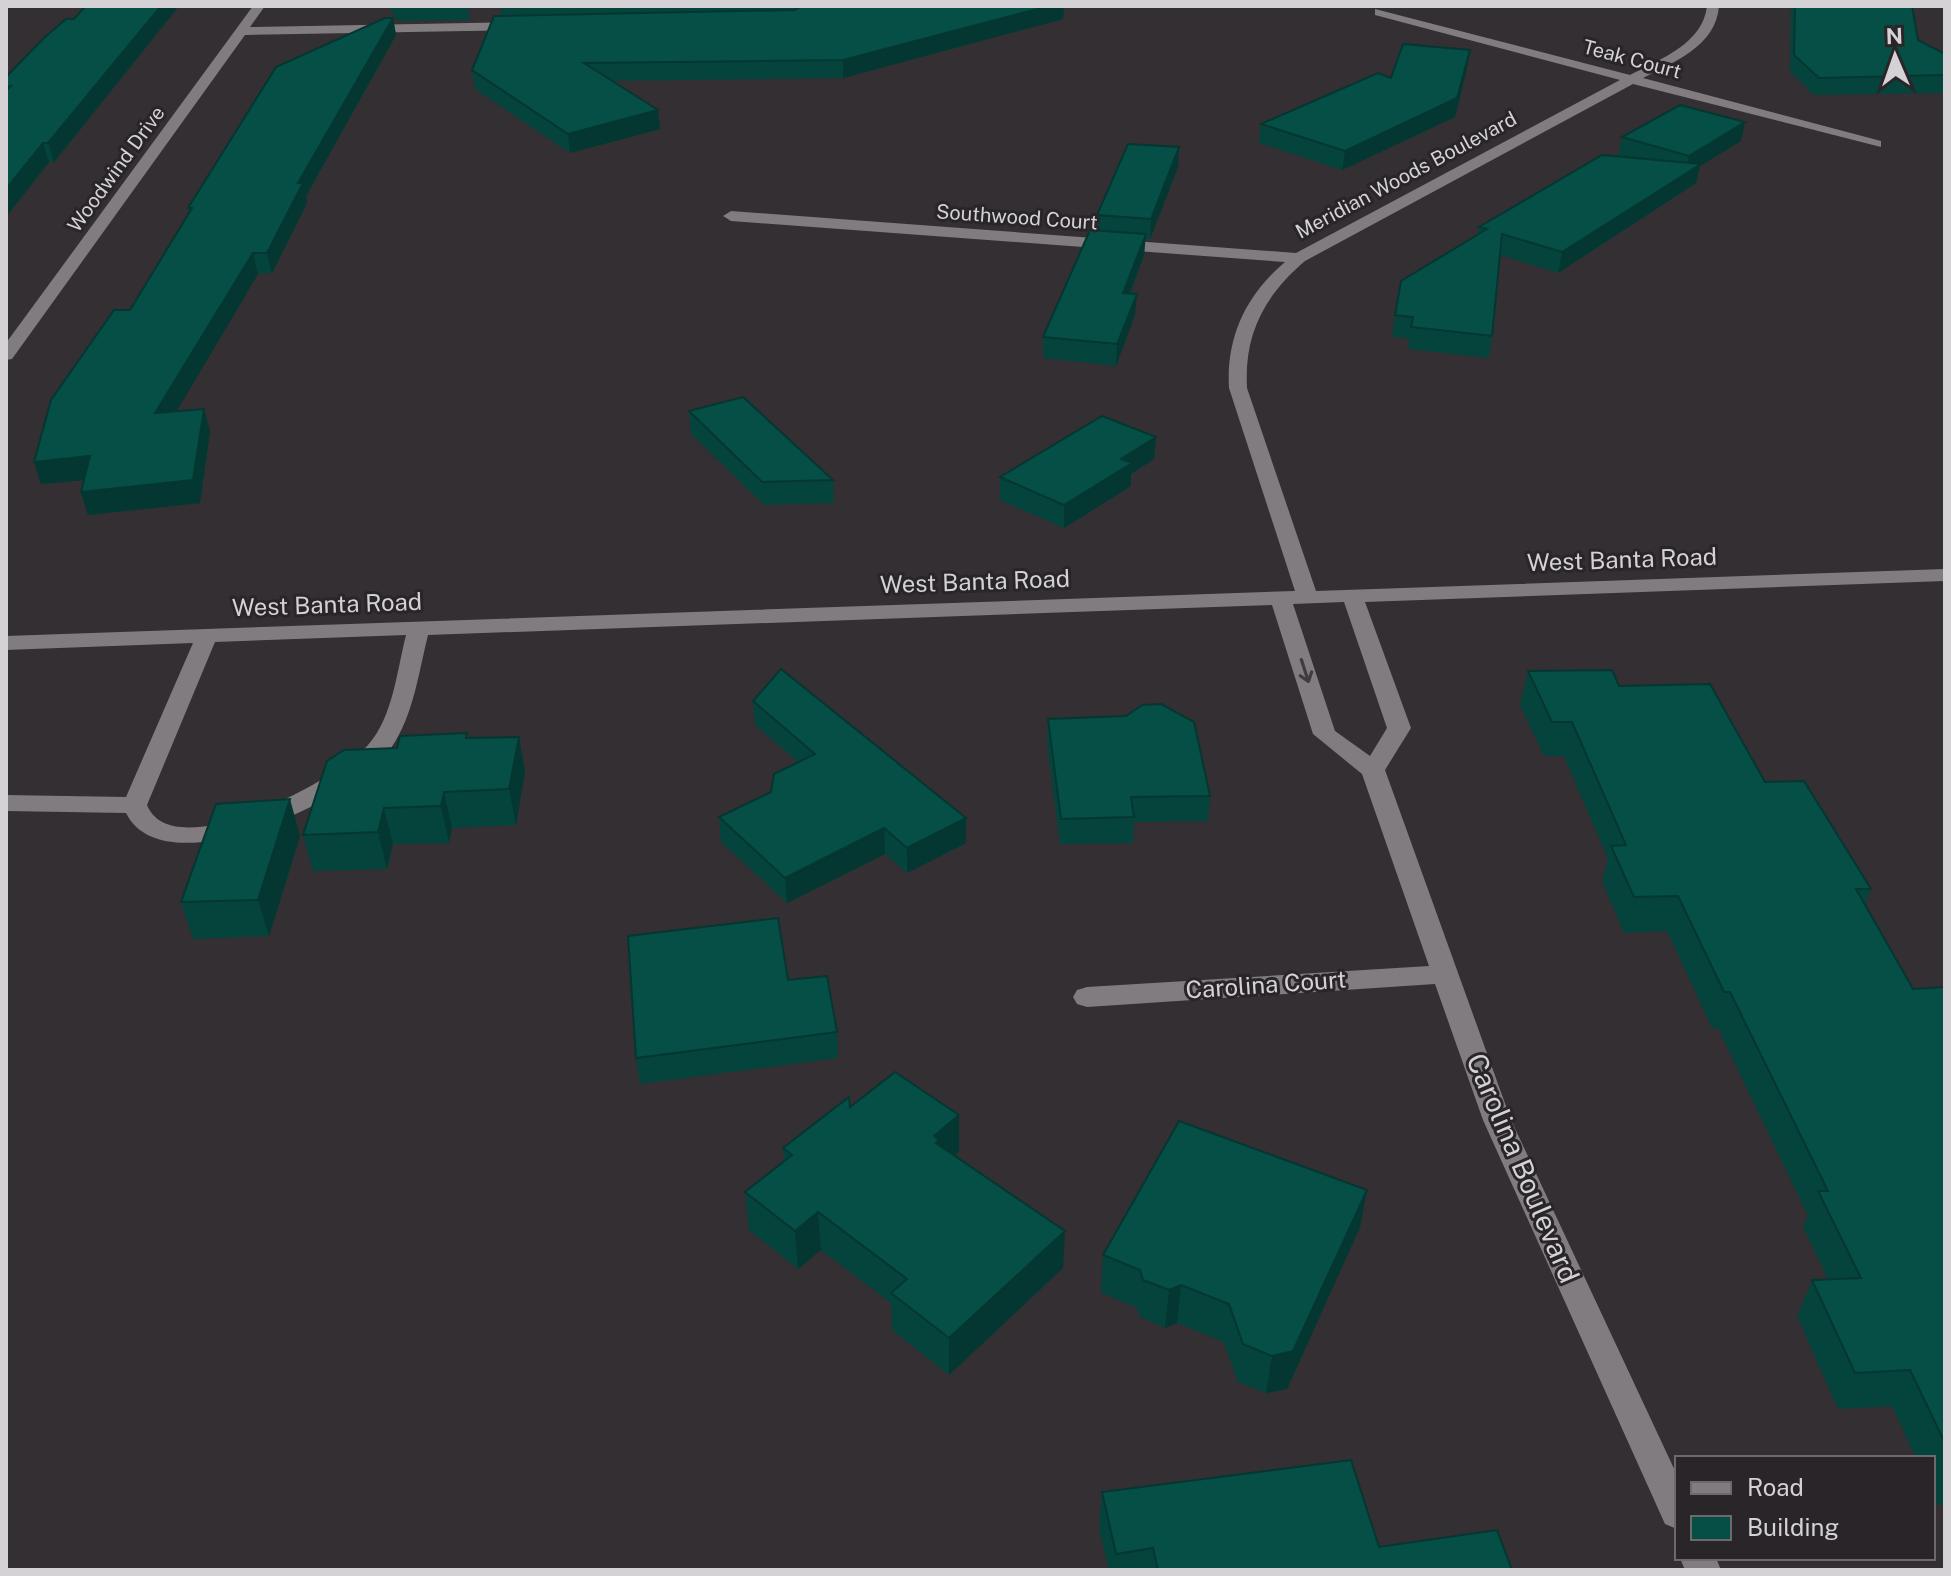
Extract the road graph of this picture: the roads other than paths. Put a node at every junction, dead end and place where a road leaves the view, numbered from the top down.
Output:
1 (259, 6) edge
2 (1713, 6) edge
3 (1379, 12) dead end
4 (542, 25) edge
5 (241, 31) junction
6 (1630, 79) junction
7 (1876, 144) dead end
8 (731, 216) dead end
9 (1299, 258) junction
10 (6, 355) edge
11 (1945, 575) edge
12 (1352, 595) junction
13 (1307, 596) junction
14 (1280, 597) junction
15 (419, 628) junction
16 (207, 636) junction
17 (6, 643) edge
18 (1373, 770) junction
19 (6, 803) edge
20 (135, 805) junction
21 (1446, 974) junction
22 (1087, 997) dead end
23 (1675, 1509) edge

1 - 5 street, Woodwind Drive
2 - 6 street, Meridian Woods Boulevard
3 - 6 street, Teak Court
4 - 5 street
5 - 10 street, Woodwind Drive
6 - 7 street, Teak Court
6 - 9 street, Meridian Woods Boulevard
8 - 9 street, Southwood Court
9 - 13 street, Meridian Woods Boulevard
11 - 12 street, West Banta Road
12 - 13 street, West Banta Road
12 - 18 street
13 - 14 street, West Banta Road
14 - 15 street, West Banta Road
14 -> 18 street
15 - 16 street, West Banta Road
15 - 20 street
16 - 17 street, West Banta Road
16 - 20 street
18 - 21 street, Carolina Boulevard
19 - 20 street
21 - 22 street, Carolina Court
21 - 23 street, Carolina Boulevard

